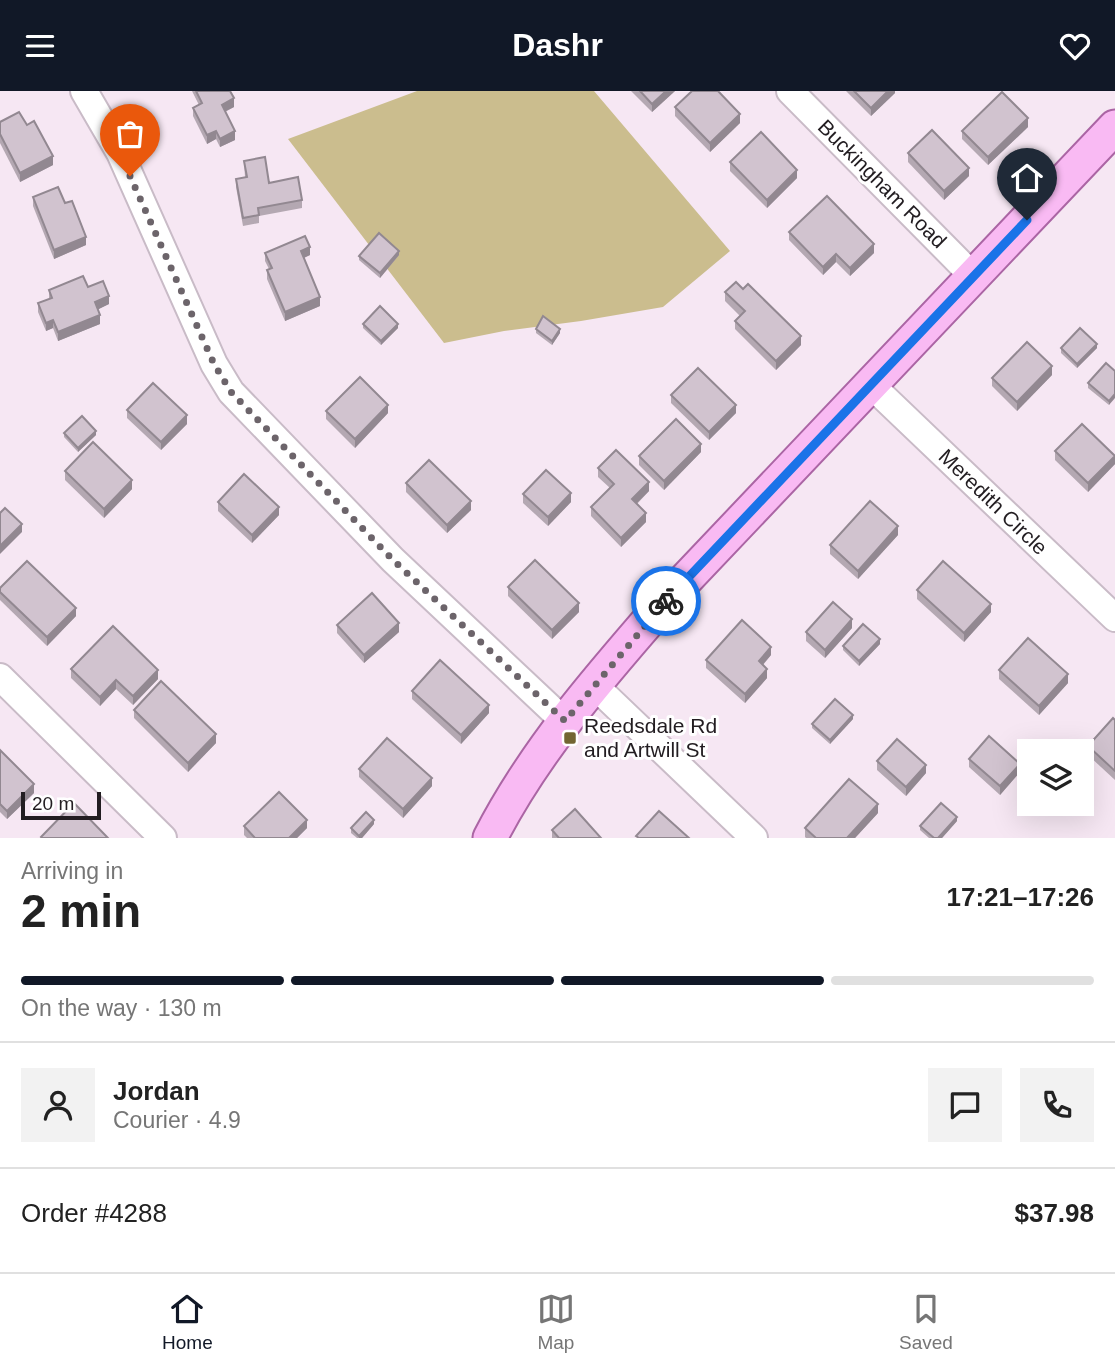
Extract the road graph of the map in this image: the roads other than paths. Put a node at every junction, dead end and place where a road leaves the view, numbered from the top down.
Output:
1 (84, 91) edge
2 (790, 91) edge
3 (1115, 127) edge
4 (973, 276) junction
5 (871, 385) junction
6 (1115, 618) edge
7 (0, 677) edge
8 (593, 684) junction
9 (565, 721) junction
10 (163, 838) edge
11 (490, 838) edge
12 (754, 838) edge

1 - 9 street
2 - 4 street, Buckingham Road
3 - 4 main road
4 - 5 main road
5 - 6 street, Meredith Circle
5 - 8 main road
7 - 10 street
8 - 9 main road
8 - 12 street
9 - 11 main road

